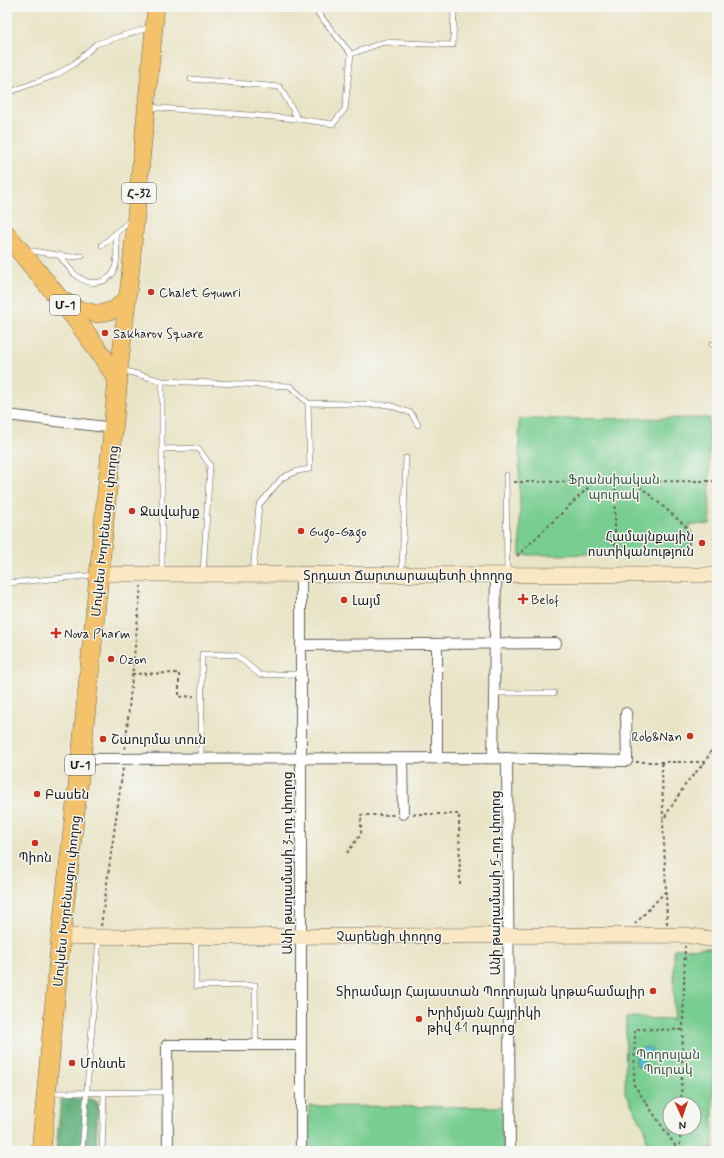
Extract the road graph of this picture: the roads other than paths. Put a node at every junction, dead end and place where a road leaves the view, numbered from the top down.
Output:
1 (156, 7) edge
2 (454, 7) edge
3 (318, 13) dead end
4 (153, 26) junction
5 (351, 54) junction
6 (191, 79) dead end
7 (7, 93) edge
8 (147, 107) junction
9 (298, 119) junction
10 (136, 216) junction
11 (116, 233) junction
12 (13, 242) edge
13 (102, 245) dead end
14 (59, 255) junction
15 (82, 256) dead end
16 (58, 297) junction
17 (127, 298) junction
18 (119, 374) junction
19 (162, 381) junction
20 (308, 403) junction
21 (7, 415) edge
22 (418, 425) dead end
23 (114, 428) junction
24 (162, 449) junction
25 (406, 458) dead end
26 (506, 475) dead end
27 (99, 574) junction
28 (162, 574) junction
29 (203, 574) junction
30 (253, 574) junction
31 (301, 574) junction
32 (402, 574) junction
33 (501, 574) junction
34 (717, 575) edge
35 (7, 583) edge
36 (556, 643) dead end
37 (437, 644) junction
38 (495, 644) junction
39 (301, 645) junction
40 (300, 674) junction
41 (493, 693) junction
42 (554, 693) dead end
43 (626, 713) dead end
44 (437, 758) junction
45 (493, 758) junction
46 (507, 758) junction
47 (81, 759) junction
48 (201, 759) junction
49 (300, 759) junction
50 (402, 759) junction
51 (403, 814) road end
52 (61, 936) junction
53 (196, 936) junction
54 (300, 936) junction
55 (508, 936) junction
56 (99, 937) junction
57 (717, 940) edge
58 (256, 1045) junction
59 (301, 1045) junction
60 (167, 1092) junction
61 (47, 1093) junction
62 (87, 1093) junction
63 (104, 1093) junction
64 (42, 1151) edge
65 (82, 1151) edge
66 (102, 1151) edge
67 (168, 1151) edge
68 (301, 1151) edge
69 (510, 1151) edge

1 - 4 main road, Մովսես Խորենացու փողոց / Հ-32
2 - 5 lane
3 - 5 lane
4 - 7 lane
4 - 8 main road, Մովսես Խորենացու փողոց / Հ-32
5 - 9 lane
6 - 9 lane
8 - 9 lane
8 - 10 main road, Մովսես Խորենացու փողոց / Հ-32
10 - 11 lane
10 - 17 main road, Մովսես Խորենացու փողոց / Հ-32
11 - 13 lane
11 - 14 lane
12 - 14 lane
12 - 16 highway, Մ-1
14 - 15 lane
16 - 17 main road
16 - 18 highway, Մ-1
17 - 18 main road, Մովսես Խորենացու փողոց / Հ-32
18 - 19 lane
18 - 23 highway, Մովսես Խորենացու փողոց / Մ-1
19 - 20 lane
19 - 24 lane
20 - 22 lane
20 - 30 lane
21 - 23 street
23 - 27 highway, Մովսես Խորենացու փողոց / Մ-1
24 - 28 lane
24 - 29 lane
25 - 32 lane
26 - 33 lane
27 - 28 street, Տրդատ Ճարտարապետի փողոց
27 - 35 lane
27 - 47 highway, Մովսես Խորենացու փողոց / Մ-1
28 - 29 street, Տրդատ Ճարտարապետի փողոց
29 - 30 street, Տրդատ Ճարտարապետի փողոց
30 - 31 street, Տրդատ Ճարտարապետի փողոց
31 - 32 street, Տրդատ Ճարտարապետի փողոց
31 - 39 street, Անի թաղամասի 3-րդ փողոց
32 - 33 street, Տրդատ Ճարտարապետի փողոց
33 - 34 street, Տրդատ Ճարտարապետի փողոց
33 - 38 street
36 - 38 street
37 - 38 street
37 - 39 street
37 - 44 street
38 - 41 street
39 - 40 street, Անի թաղամասի 3-րդ փողոց
40 - 48 lane
40 - 49 street, Անի թաղամասի 3-րդ փողոց
41 - 42 lane
41 - 45 street
43 - 46 street
44 - 45 street
44 - 50 street
45 - 46 street
46 - 55 street, Անի թաղամասի 5-րդ փողոց
47 - 48 street
47 - 52 highway, Մովսես Խորենացու փողոց / Մ-1
48 - 49 street
49 - 50 street
49 - 54 street, Անի թաղամասի 3-րդ փողոց
50 - 51 street
52 - 56 street, Չարենցի փողոց
52 - 61 highway, Մովսես Խորենացու փողոց / Մ-1
53 - 54 street, Չարենցի փողոց
53 - 56 street, Չարենցի փողոց
53 - 58 lane
54 - 55 street, Չարենցի փողոց
54 - 59 street, Անի թաղամասի 3-րդ փողոց
55 - 57 street, Չարենցի փողոց
55 - 69 street, Անի թաղամասի 5-րդ փողոց
56 - 62 lane
58 - 59 street
58 - 60 street
59 - 68 street, Անի թաղամասի 3-րդ փողոց
60 - 63 lane
60 - 67 street
61 - 62 lane
61 - 64 highway, Մովսես Խորենացու փողոց / Մ-1
62 - 63 lane
62 - 65 lane
63 - 66 lane

